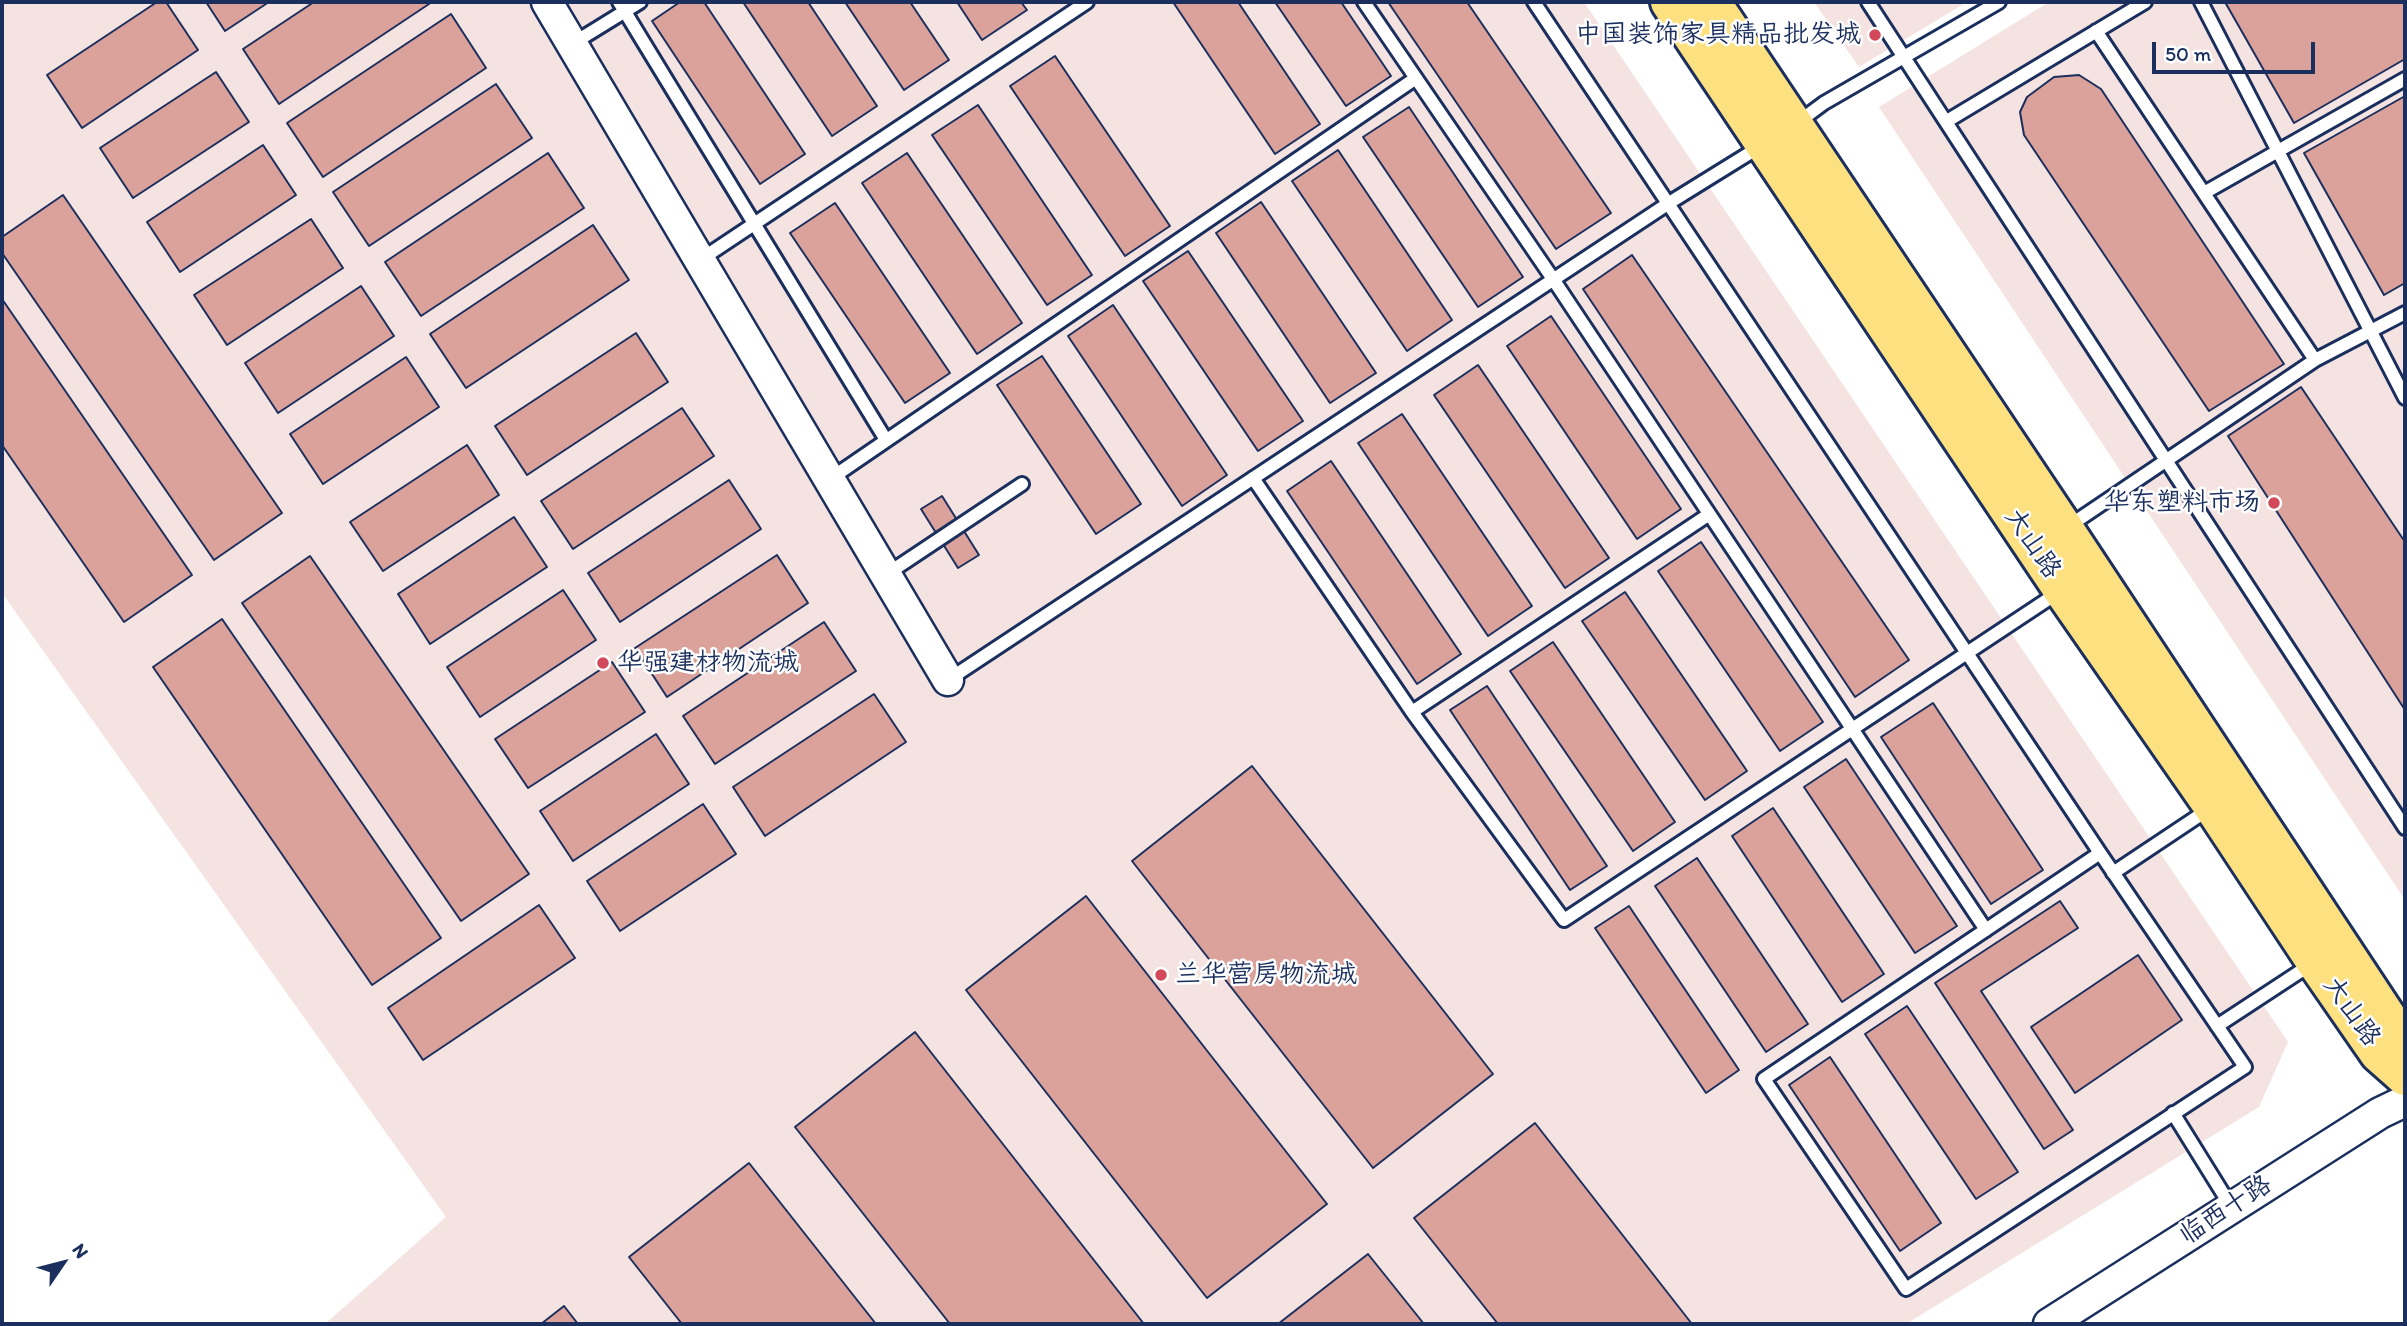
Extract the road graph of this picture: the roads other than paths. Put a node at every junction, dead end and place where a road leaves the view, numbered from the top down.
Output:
1 (547, 2) edge
2 (640, 2) edge
3 (1087, 2) edge
4 (1364, 2) edge
5 (1534, 2) edge
6 (1670, 2) edge
7 (1711, 2) edge
8 (1868, 2) edge
9 (1999, 2) edge
10 (2146, 2) edge
11 (2201, 2) edge
12 (622, 7) edge
13 (2096, 30) junction
14 (572, 44) junction
15 (1905, 56) junction
16 (1416, 78) junction
17 (2405, 79) edge
18 (1947, 121) junction
19 (1780, 133) junction
20 (2278, 152) junction
21 (2204, 193) junction
22 (1669, 203) junction
23 (755, 224) junction
24 (700, 260) junction
25 (1553, 279) junction
26 (2405, 313) edge
27 (2371, 332) junction
28 (2315, 360) junction
29 (2405, 398) edge
30 (886, 440) junction
31 (2167, 460) junction
32 (1253, 478) junction
33 (830, 479) junction
34 (1022, 484) dead end
35 (1708, 514) junction
36 (2064, 529) junction
37 (887, 574) junction
38 (2063, 590) junction
39 (1968, 651) junction
40 (948, 680) joint
41 (1412, 712) junction
42 (1852, 728) junction
43 (2213, 806) junction
44 (2405, 828) edge
45 (2100, 853) junction
46 (2113, 873) junction
47 (1986, 930) junction
48 (2316, 962) junction
49 (2217, 1026) junction
50 (2405, 1045) edge
51 (2405, 1076) edge
52 (2405, 1101) edge
53 (2173, 1113) junction
54 (2232, 1208) junction
55 (2049, 1324) edge

1 - 14 street
2 - 12 lane
3 - 23 lane
4 - 16 lane
5 - 22 lane
6 - 19 main road, 大山路
7 - 19 main road, 大山路
8 - 15 lane
9 - 15 lane
10 - 13 lane
11 - 20 lane
12 - 14 lane
12 - 23 lane
13 - 18 lane
13 - 21 lane
14 - 24 street
15 - 18 lane
15 - 19 lane
16 - 25 lane
16 - 30 lane
17 - 20 lane
18 - 31 lane
19 - 22 lane
19 - 36 main road, 大山路
19 - 38 main road, 大山路
20 - 21 lane
20 - 27 lane
21 - 28 lane
22 - 25 lane
22 - 39 lane
23 - 24 lane
23 - 30 lane
24 - 33 street
25 - 32 lane
25 - 35 lane
26 - 27 lane
27 - 28 lane
27 - 29 lane
28 - 31 lane
30 - 33 lane
31 - 36 lane
31 - 44 lane
32 - 40 lane
32 - 41 lane
33 - 37 street
34 - 37 lane
35 - 41 lane
35 - 42 lane
36 - 50 main road, 大山路
37 - 40 street
38 - 39 lane
38 - 43 main road, 大山路
39 - 42 lane
39 - 45 lane
41 - 42 lane
42 - 47 lane
43 - 46 lane
43 - 48 main road, 大山路
45 - 46 lane
45 - 47 lane
46 - 49 lane
47 - 53 lane
48 - 49 lane
48 - 51 main road, 大山路
49 - 53 lane
52 - 54 street, 临西十路
53 - 54 lane
54 - 55 street, 临西十路

